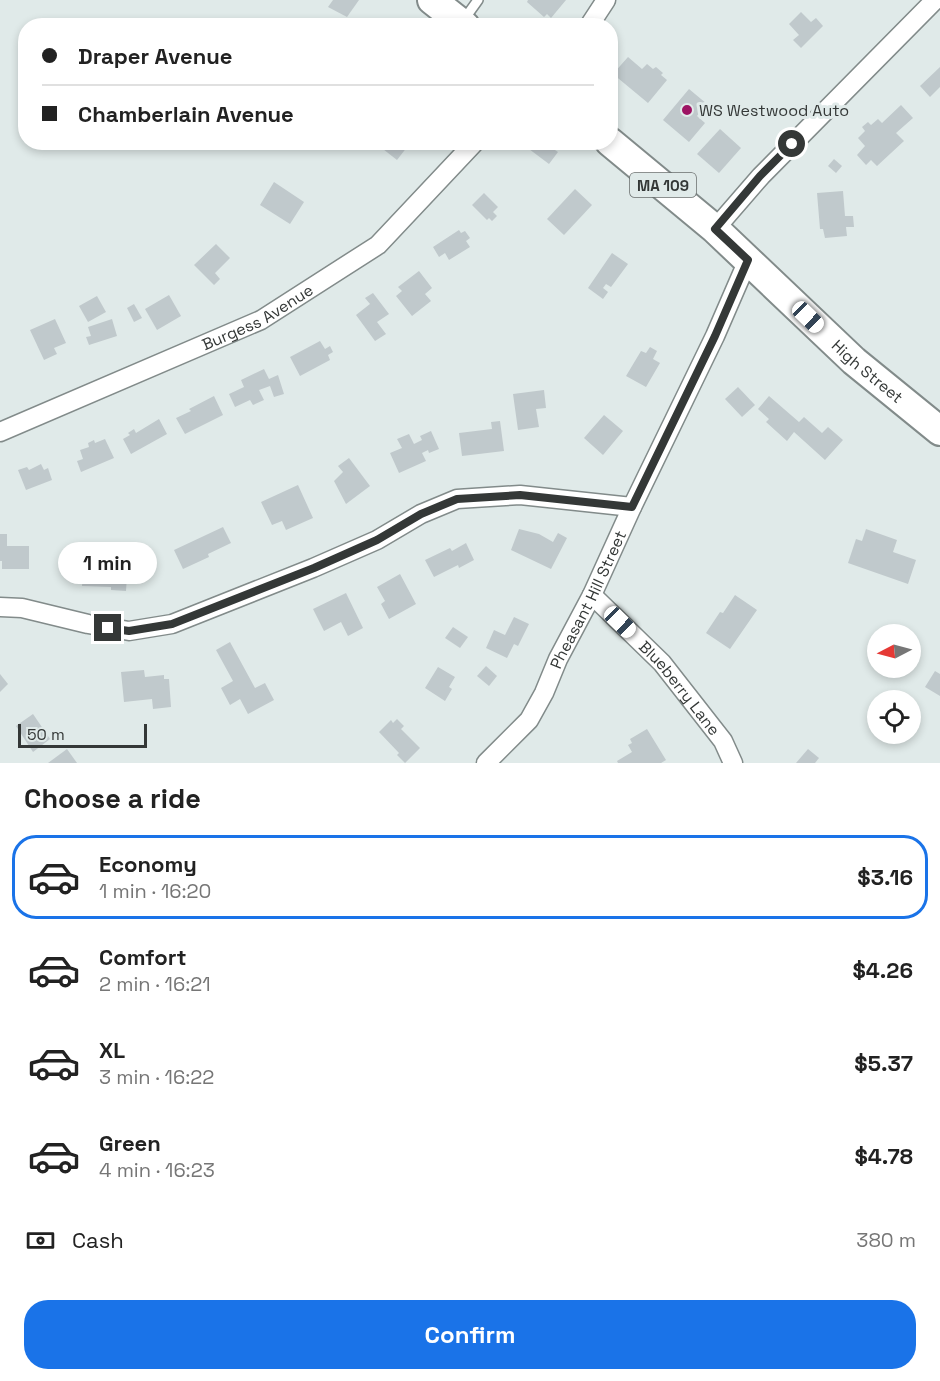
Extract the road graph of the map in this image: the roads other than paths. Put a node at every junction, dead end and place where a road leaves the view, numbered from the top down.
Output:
1 (432, 0) edge
2 (606, 0) edge
3 (935, 0) edge
4 (468, 16) edge
5 (594, 18) edge
6 (618, 149) edge
7 (468, 150) edge
8 (715, 229) junction
9 (748, 260) junction
10 (940, 431) edge
11 (0, 432) edge
12 (632, 507) junction
13 (592, 595) junction
14 (0, 607) edge
15 (486, 763) edge
16 (733, 763) edge

1 - 4 main road
2 - 5 street
3 - 8 street
6 - 8 main road, High Street / MA 109
7 - 11 street, Burgess Avenue
8 - 9 main road, High Street / MA 109
9 - 10 main road, High Street / MA 109
9 - 12 street, Pheasant Hill Street
12 - 13 street, Pheasant Hill Street
12 - 14 street
13 - 15 street, Pheasant Hill Street
13 - 16 street, Blueberry Lane

